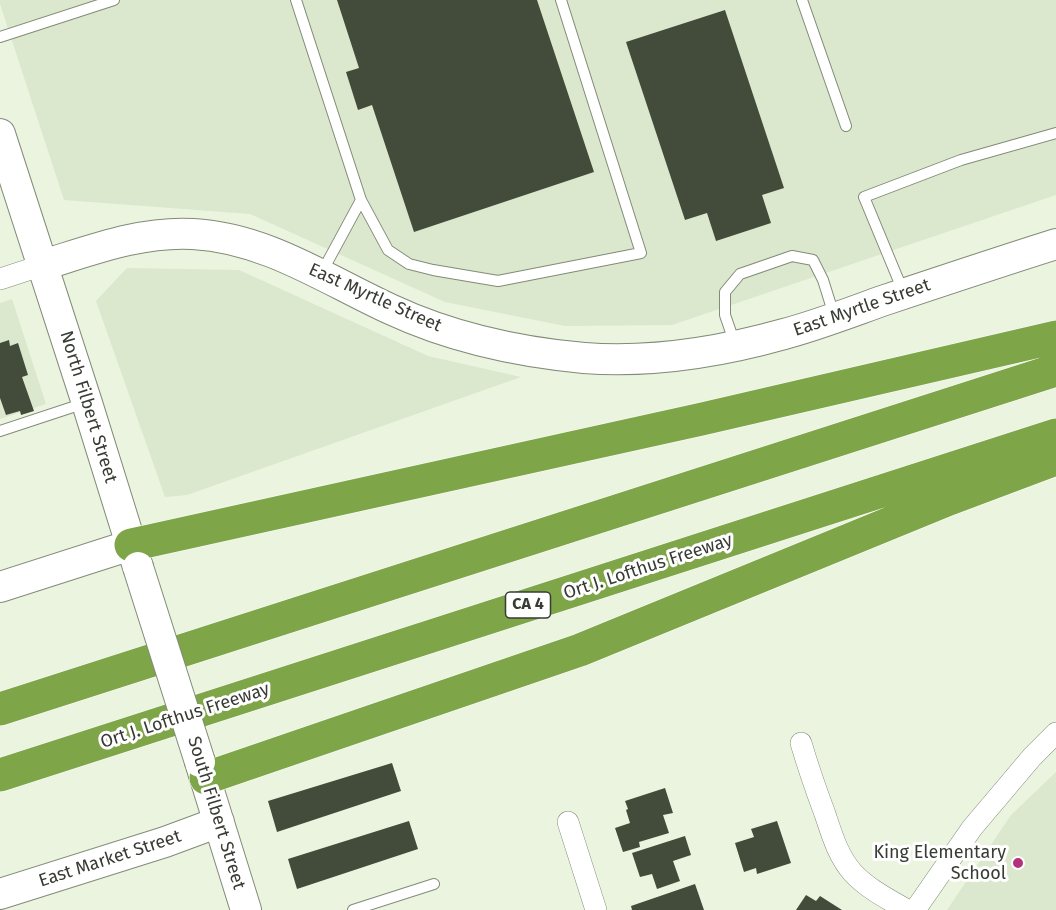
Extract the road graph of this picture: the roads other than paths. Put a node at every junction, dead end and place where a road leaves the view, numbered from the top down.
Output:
1 (114, 0) edge
2 (296, 0) edge
3 (561, 0) edge
4 (802, 0) edge
5 (0, 37) edge
6 (846, 126) dead end
7 (1056, 133) edge
8 (0, 134) edge
9 (361, 200) junction
10 (1056, 244) edge
11 (43, 265) junction
12 (320, 275) junction
13 (0, 279) edge
14 (904, 294) junction
15 (835, 317) junction
16 (1056, 337) edge
17 (736, 347) junction
18 (1056, 370) edge
19 (87, 403) junction
20 (0, 431) edge
21 (1056, 435) edge
22 (1056, 459) edge
23 (134, 556) junction
24 (0, 587) edge
25 (175, 682) joint
26 (0, 710) edge
27 (1056, 733) edge
28 (801, 742) dead end
29 (203, 770) junction
30 (0, 776) edge
31 (219, 822) junction
32 (568, 822) dead end
33 (434, 884) dead end
34 (0, 894) edge
35 (246, 910) edge
36 (352, 910) edge
37 (596, 910) edge
38 (907, 910) edge
39 (915, 910) edge

1 - 5 lane
2 - 9 lane
3 - 9 lane
4 - 6 lane
7 - 14 lane
8 - 11 street, North Filbert Street
9 - 12 lane
10 - 14 street, East Myrtle Street
11 - 12 street, East Myrtle Street
11 - 13 street
11 - 19 street, North Filbert Street
12 - 17 street, East Myrtle Street
14 - 15 street, East Myrtle Street
15 - 17 street, East Myrtle Street
15 - 17 lane
16 - 23 highway
18 - 26 highway
19 - 20 lane
19 - 23 street, North Filbert Street
21 - 30 highway, Ort J. Lofthus Freeway / CA 4
22 - 29 highway
23 - 24 street
23 - 25 street, North Filbert Street, bridge
25 - 29 street, South Filbert Street, bridge
27 - 39 street
28 - 38 street
29 - 31 street, South Filbert Street
31 - 34 street, East Market Street
31 - 35 street, South Filbert Street
32 - 37 street
33 - 36 lane

